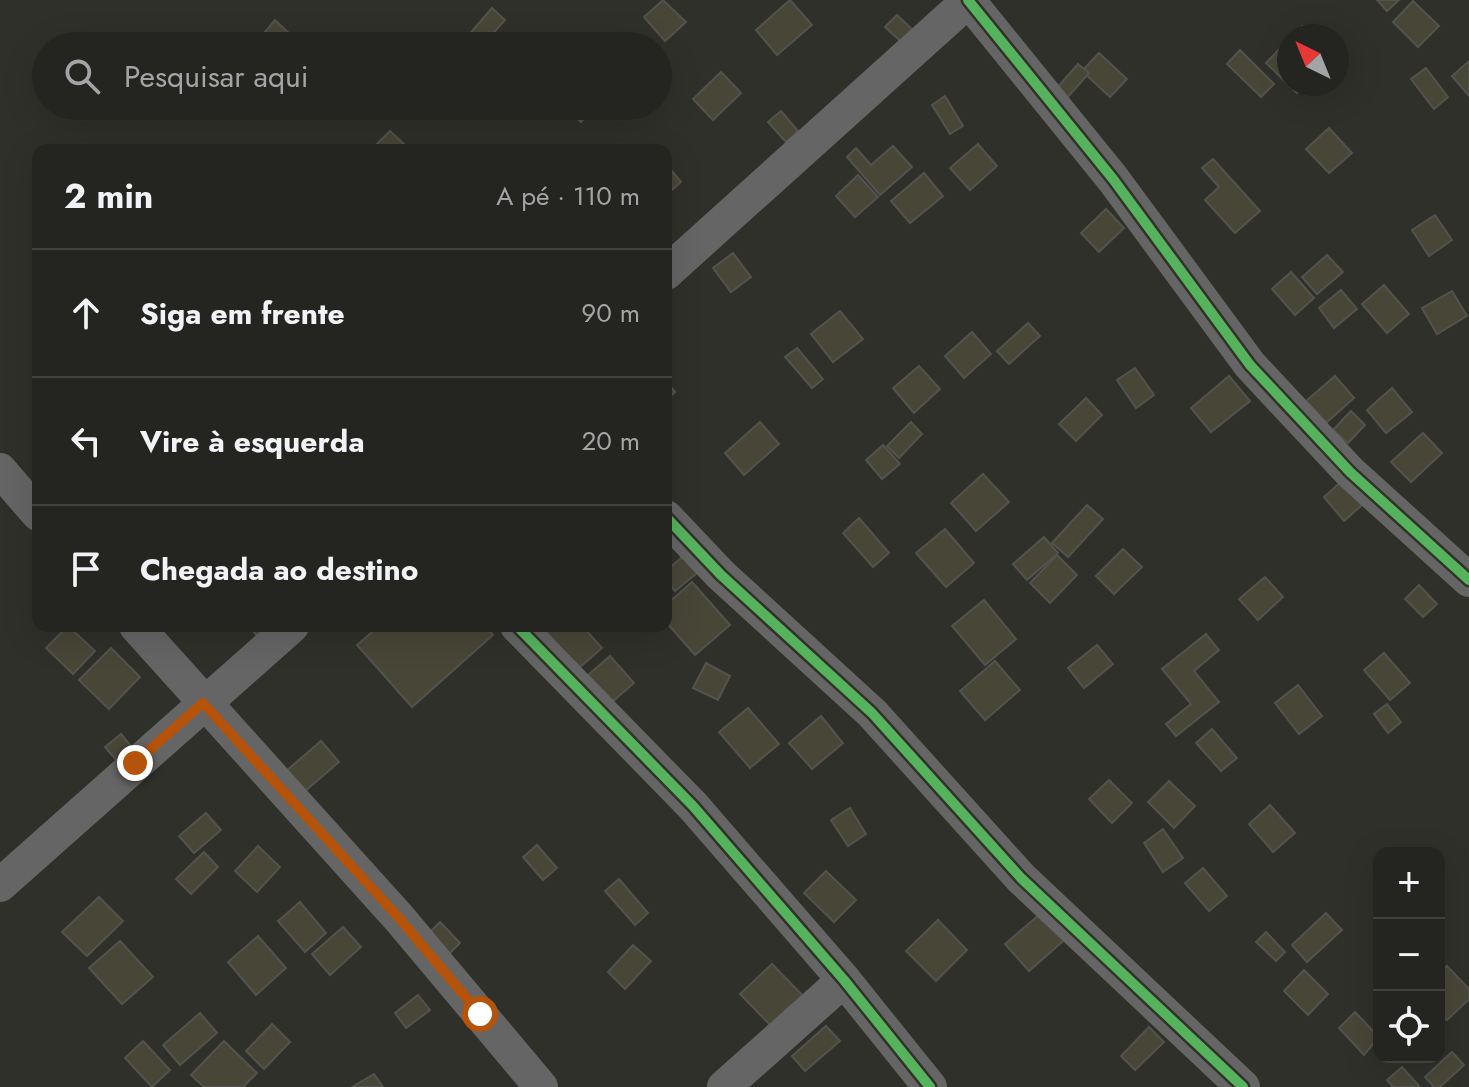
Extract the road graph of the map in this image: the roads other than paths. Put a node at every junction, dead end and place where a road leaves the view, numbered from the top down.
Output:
1 (969, 0) edge
2 (672, 268) edge
3 (0, 470) edge
4 (32, 507) edge
5 (672, 523) edge
6 (1469, 580) edge
7 (141, 632) edge
8 (285, 632) edge
9 (523, 632) edge
10 (203, 703) junction
11 (0, 885) edge
12 (844, 980) junction
13 (541, 1087) edge
14 (724, 1087) edge
15 (930, 1087) edge
16 (1243, 1087) edge

1 - 2 street
1 - 6 street
3 - 4 street
5 - 16 street
7 - 10 street
8 - 10 street
9 - 12 street
10 - 11 street
10 - 13 street
12 - 14 street
12 - 15 street

